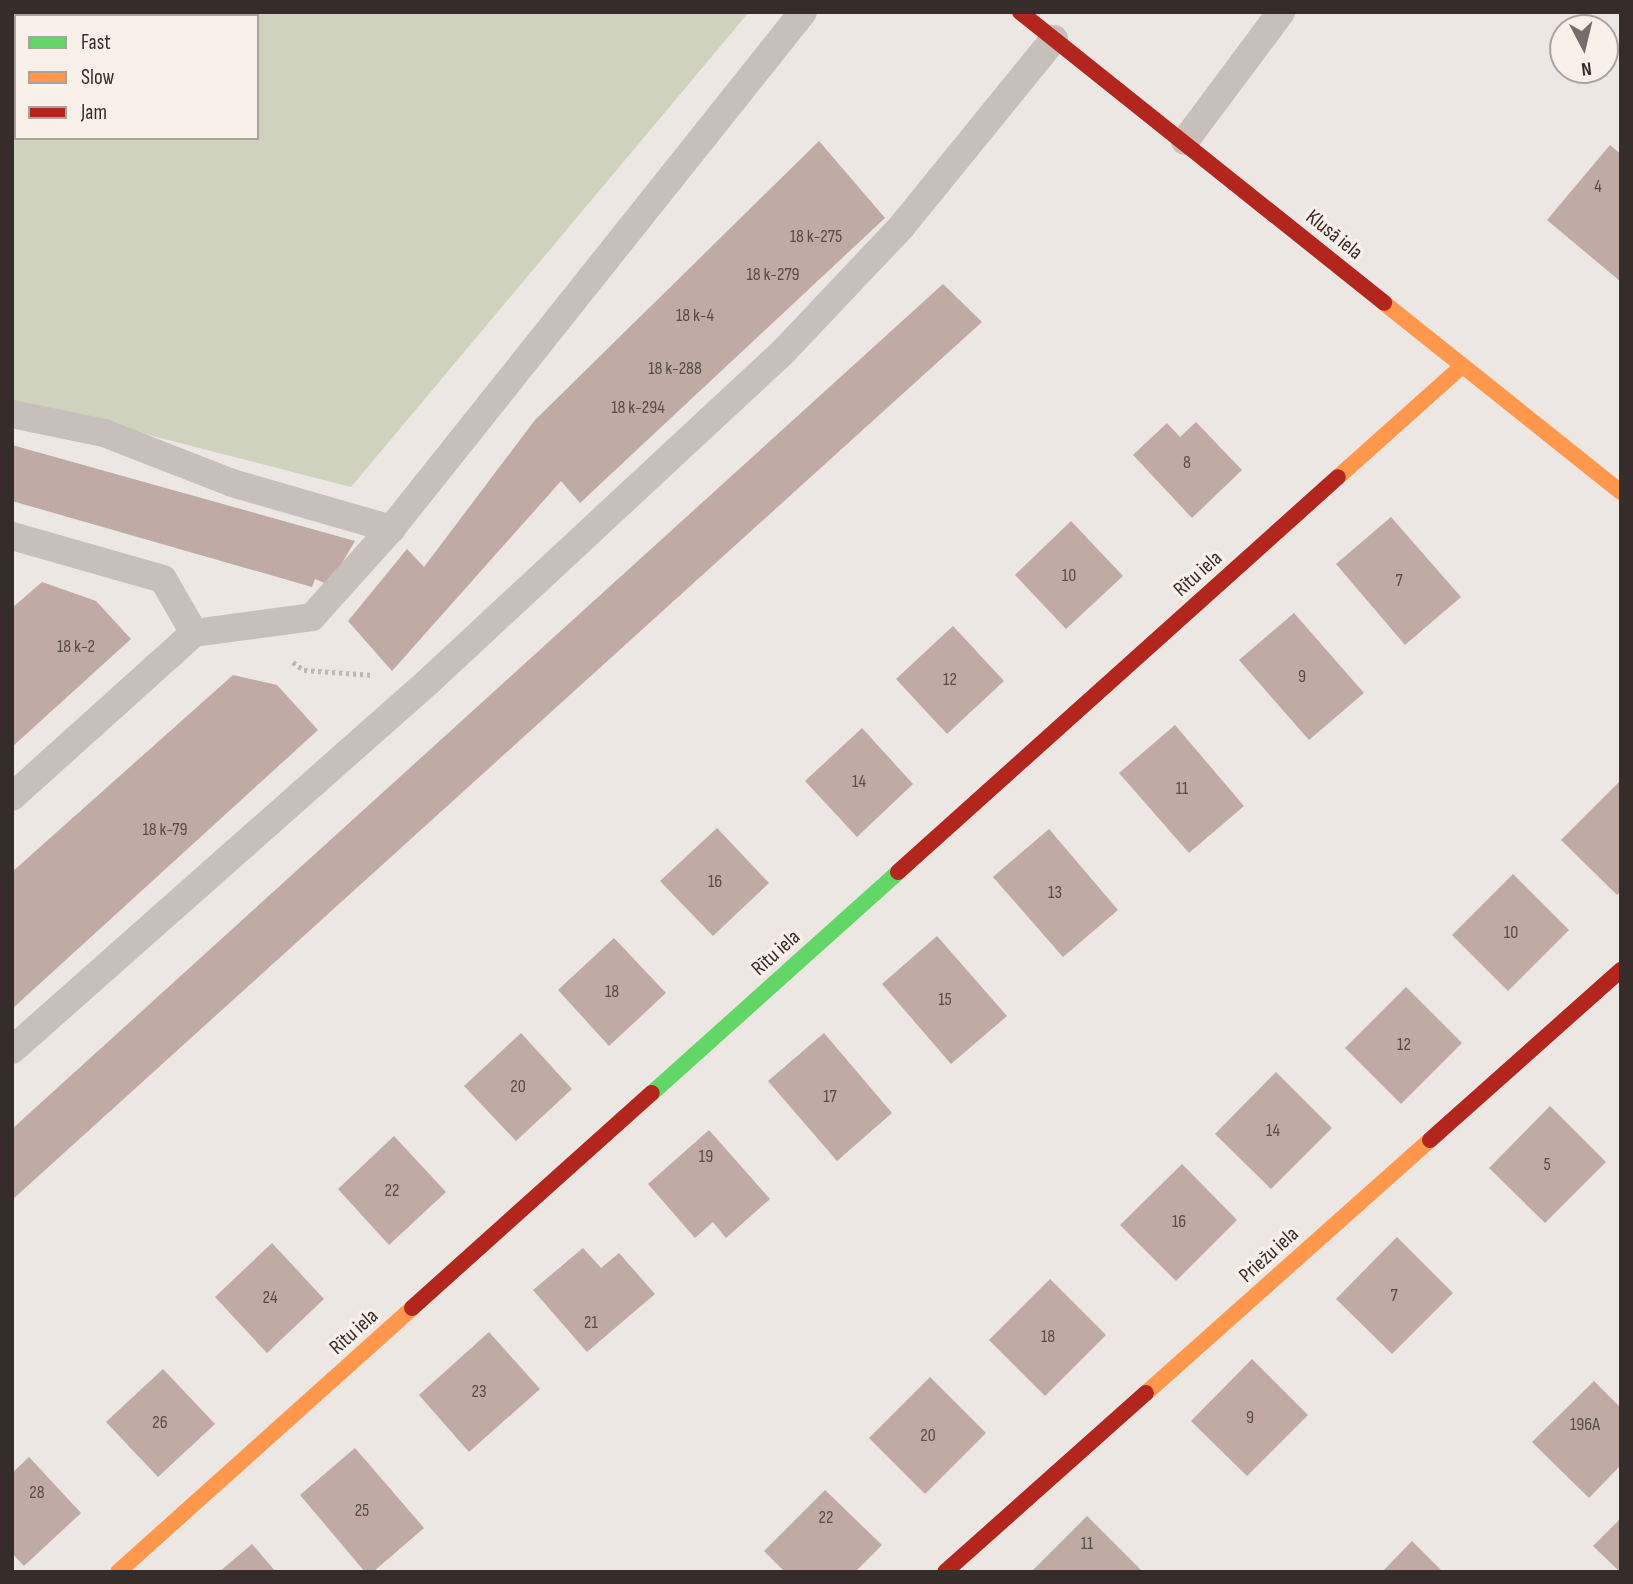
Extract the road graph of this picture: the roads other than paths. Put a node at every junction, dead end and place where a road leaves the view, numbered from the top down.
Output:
1 (803, 12) edge
2 (1020, 12) edge
3 (1281, 12) edge
4 (1054, 39) junction
5 (1185, 141) junction
6 (1462, 366) junction
7 (12, 414) edge
8 (1621, 492) edge
9 (391, 529) junction
10 (14, 539) edge
11 (194, 633) junction
12 (12, 797) edge
13 (1621, 970) edge
14 (12, 1050) edge
15 (118, 1572) edge
16 (945, 1572) edge

1 - 9 lane
2 - 4 street, Klusā iela
3 - 5 lane
4 - 5 street, Klusā iela
4 - 14 lane
5 - 6 street, Klusā iela
6 - 8 street, Klusā iela
6 - 15 street, Rītu iela
7 - 9 lane
9 - 11 lane
10 - 11 lane
11 - 12 lane
13 - 16 street, Priežu iela

